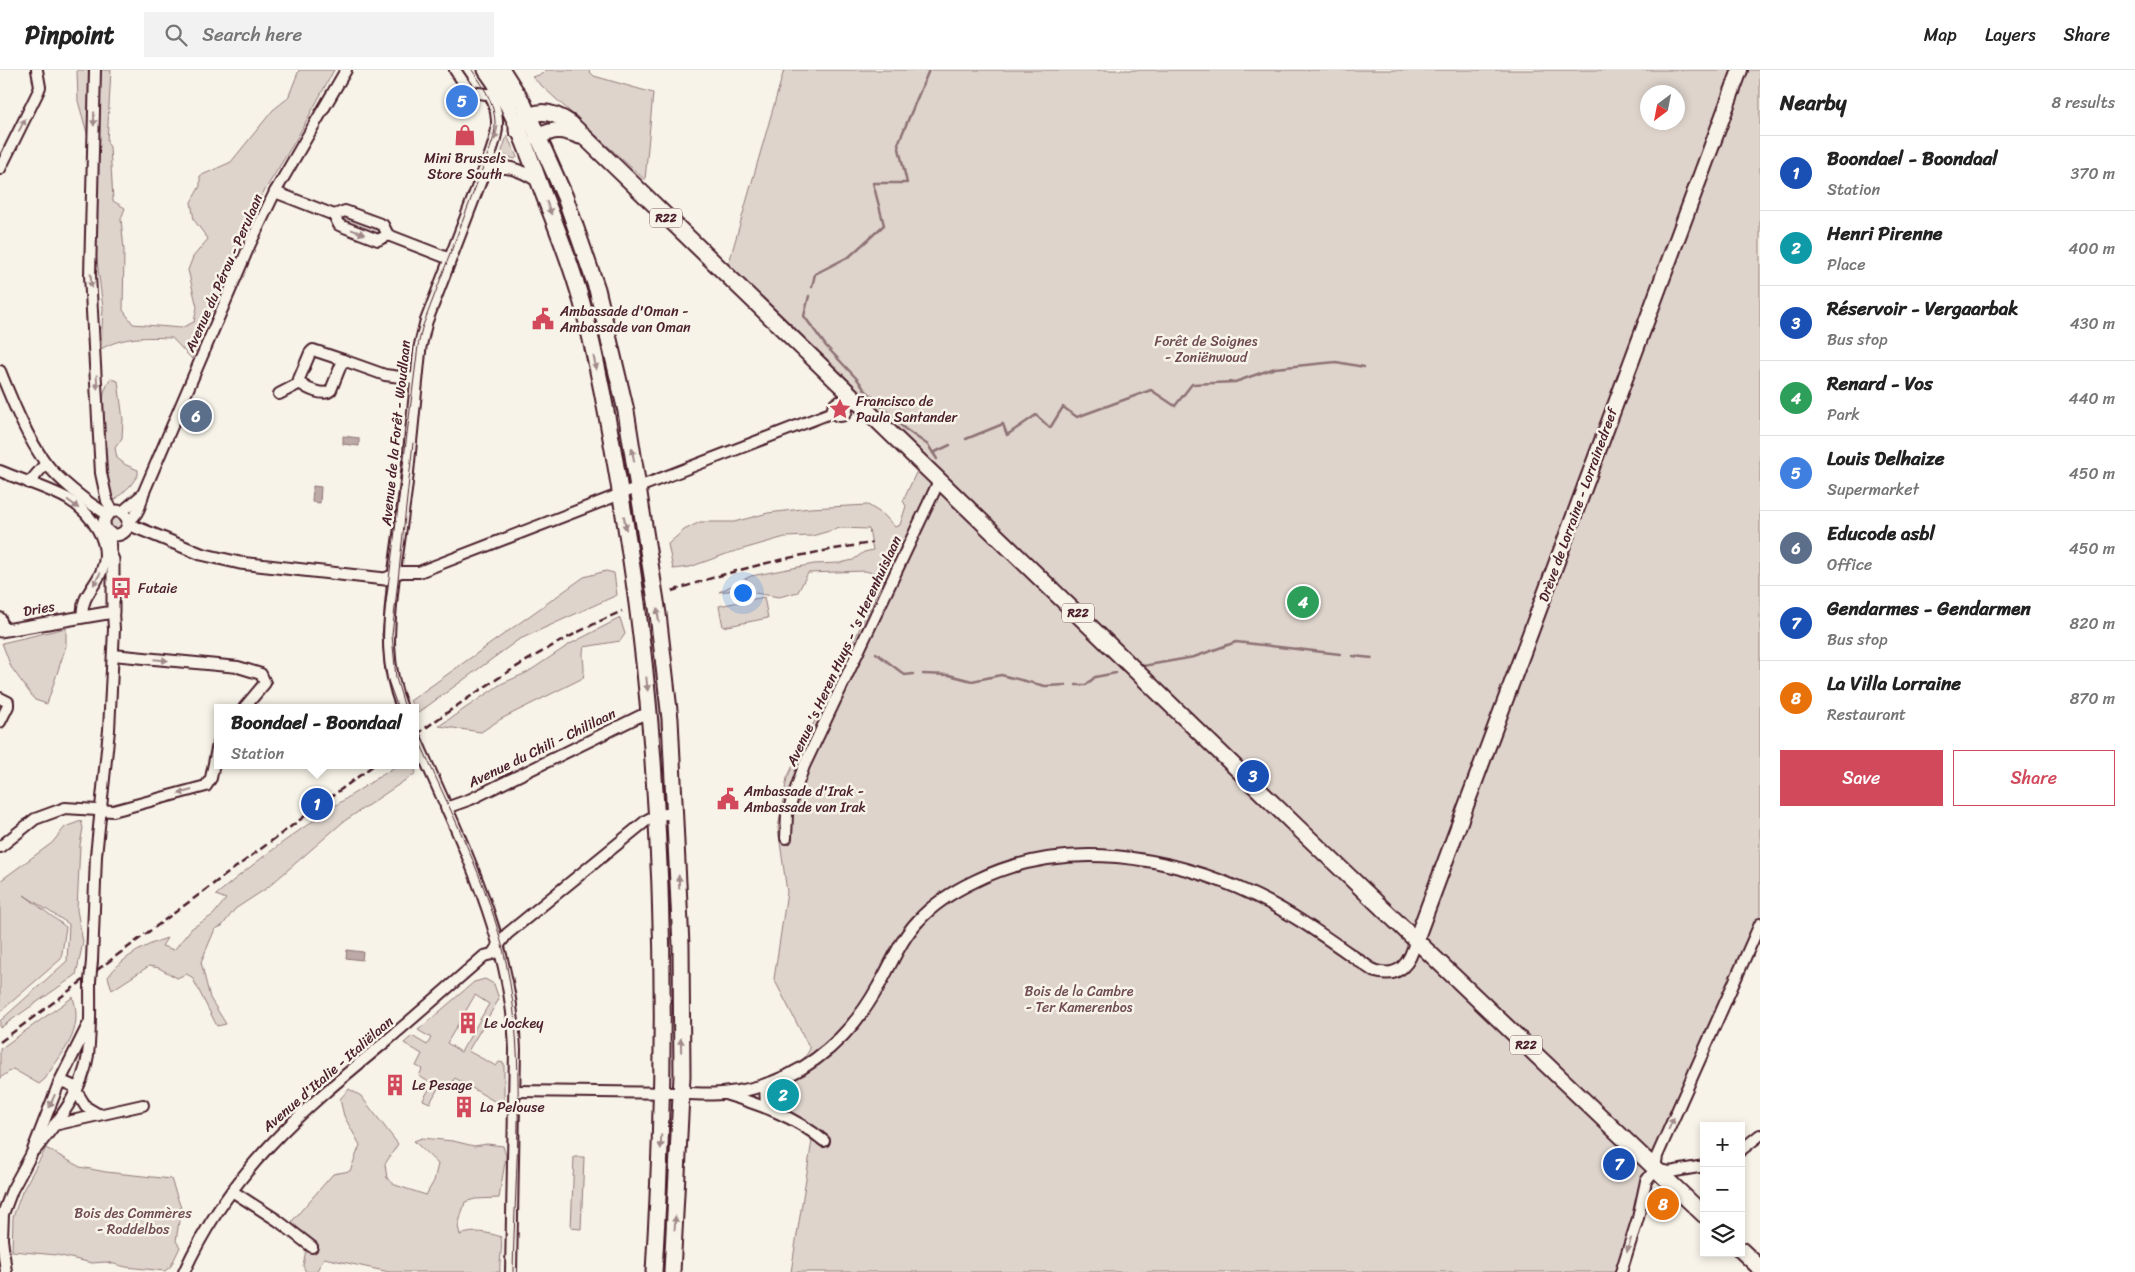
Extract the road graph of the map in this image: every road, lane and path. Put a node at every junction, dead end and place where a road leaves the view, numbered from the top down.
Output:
1 (37, 70) edge
2 (95, 70) edge
3 (346, 70) edge
4 (455, 70) edge
5 (486, 70) edge
6 (502, 70) edge
7 (1740, 70) edge
8 (496, 95) junction
9 (528, 117) junction
10 (517, 130) junction
11 (537, 137) junction
12 (582, 137) junction
13 (0, 169) edge
14 (484, 171) junction
15 (538, 181) junction
16 (275, 192) junction
17 (334, 215) junction
18 (388, 235) junction
19 (450, 259) junction
20 (343, 360) junction
21 (0, 371) edge
22 (416, 379) junction
23 (300, 383) junction
24 (278, 394) dead end
25 (833, 412) dead end
26 (46, 463) junction
27 (0, 471) edge
28 (940, 479) junction
29 (29, 483) junction
30 (639, 487) junction
31 (621, 494) junction
32 (120, 516) junction
33 (111, 537) junction
34 (394, 575) junction
35 (113, 612) junction
36 (83, 615) junction
37 (0, 618) edge
38 (2, 630) edge
39 (113, 656) junction
40 (0, 698) edge
41 (247, 704) edge
42 (401, 704) edge
43 (650, 714) junction
44 (0, 722) edge
45 (419, 747) edge
46 (214, 760) edge
47 (446, 808) junction
48 (101, 810) junction
49 (676, 813) junction
50 (657, 815) junction
51 (786, 838) dead end
52 (0, 847) edge
53 (1760, 924) edge
54 (1416, 940) junction
55 (500, 944) junction
56 (88, 1025) junction
57 (74, 1058) junction
58 (86, 1062) junction
59 (60, 1083) junction
60 (766, 1085) junction
61 (76, 1091) junction
62 (516, 1091) junction
63 (662, 1093) junction
64 (681, 1093) junction
65 (724, 1094) junction
66 (143, 1105) dead end
67 (766, 1107) junction
68 (98, 1114) junction
69 (44, 1118) junction
70 (55, 1125) junction
71 (1760, 1135) edge
72 (824, 1140) dead end
73 (1745, 1147) edge
74 (30, 1156) junction
75 (1700, 1167) edge
76 (1655, 1169) junction
77 (1637, 1175) dead end
78 (1646, 1182) junction
79 (232, 1191) junction
80 (1701, 1212) edge
81 (1, 1226) edge
82 (1, 1239) edge
83 (312, 1247) dead end
84 (1745, 1254) edge
85 (1760, 1268) edge
86 (6, 1272) edge
87 (184, 1272) edge
88 (511, 1272) edge
89 (654, 1272) edge
90 (672, 1272) edge
91 (1621, 1272) edge

13 -> 1 street
2 -> 32 street
3 - 16 street, Avenue du Pérou - Perulaan
4 - 8 street
5 - 8 main road
6 - 9 main road
7 - 54 main road, Drève de Lorraine - Lorrainedreef
8 - 10 main road
8 -> 14 street, Avenue de la Forêt - Woudlaan
9 - 10 main road
9 - 11 main road
9 - 12 main road, R22
10 - 11 main road
10 - 15 main road
11 - 12 main road, R22
30 -> 11 main road
12 - 28 main road, R22
14 - 15 street
14 - 19 street, Avenue de la Forêt - Woudlaan
15 -> 31 main road
16 - 17 street
16 - 32 street, Avenue du Pérou - Perulaan
17 - 18 street
17 -> 18 street
18 - 19 street
19 - 22 street, Avenue de la Forêt - Woudlaan
20 - 22 street
20 - 23 street
20 - 23 street
21 - 26 street
22 - 34 street, Avenue de la Forêt - Woudlaan
23 - 24 street
25 - 30 street
26 - 29 street
26 - 32 street
27 - 29 street
28 - 51 street, Avenue 's Heren Huys - 's Herenhuislaan
28 - 54 main road, R22
29 -> 33 street
30 - 31 street
49 -> 30 main road
31 - 34 street
31 -> 43 main road
32 - 33 street
32 - 33 street
32 - 34 street
33 - 35 street
33 -> 36 street
34 - 42 street, Avenue de la Forêt - Woudlaan
35 - 36 street, Dries
35 - 39 street
36 - 38 street, Dries
37 - 38 street
39 -> 41 street
39 - 48 street
40 - 44 street
43 - 47 street, Avenue du Chili - Chililaan
43 - 50 main road
45 - 47 street
46 -> 48 street
47 - 55 street
48 - 52 street
48 - 56 street, bridge
49 - 50 street
64 -> 49 main road
50 - 55 street, Avenue d'Italie - Italiëlaan
50 - 63 main road
76 -> 53 street
54 - 60 street
54 - 76 main road, R22
55 - 62 street
55 - 79 street, Avenue d'Italie - Italiëlaan
56 - 57 street
56 - 58 street
57 - 58 street
57 - 59 street
58 - 61 street
59 - 61 street
59 -> 69 street
60 - 65 street
60 - 67 street
61 - 68 street
61 - 70 street
62 - 63 street
62 - 88 street
63 - 64 street
63 -> 89 main road
64 - 65 street
90 -> 64 main road
65 - 67 street
66 - 68 street
67 - 72 street
68 - 70 street
69 - 70 street
69 - 74 street
70 - 74 street
71 - 73 street
74 - 81 street
75 - 76 street
76 - 78 street
76 - 80 main road, R22
77 - 78 street
78 -> 91 street
79 - 83 street
79 - 87 street, Avenue d'Italie - Italiëlaan
81 - 82 street
82 - 86 street
84 - 85 main road

